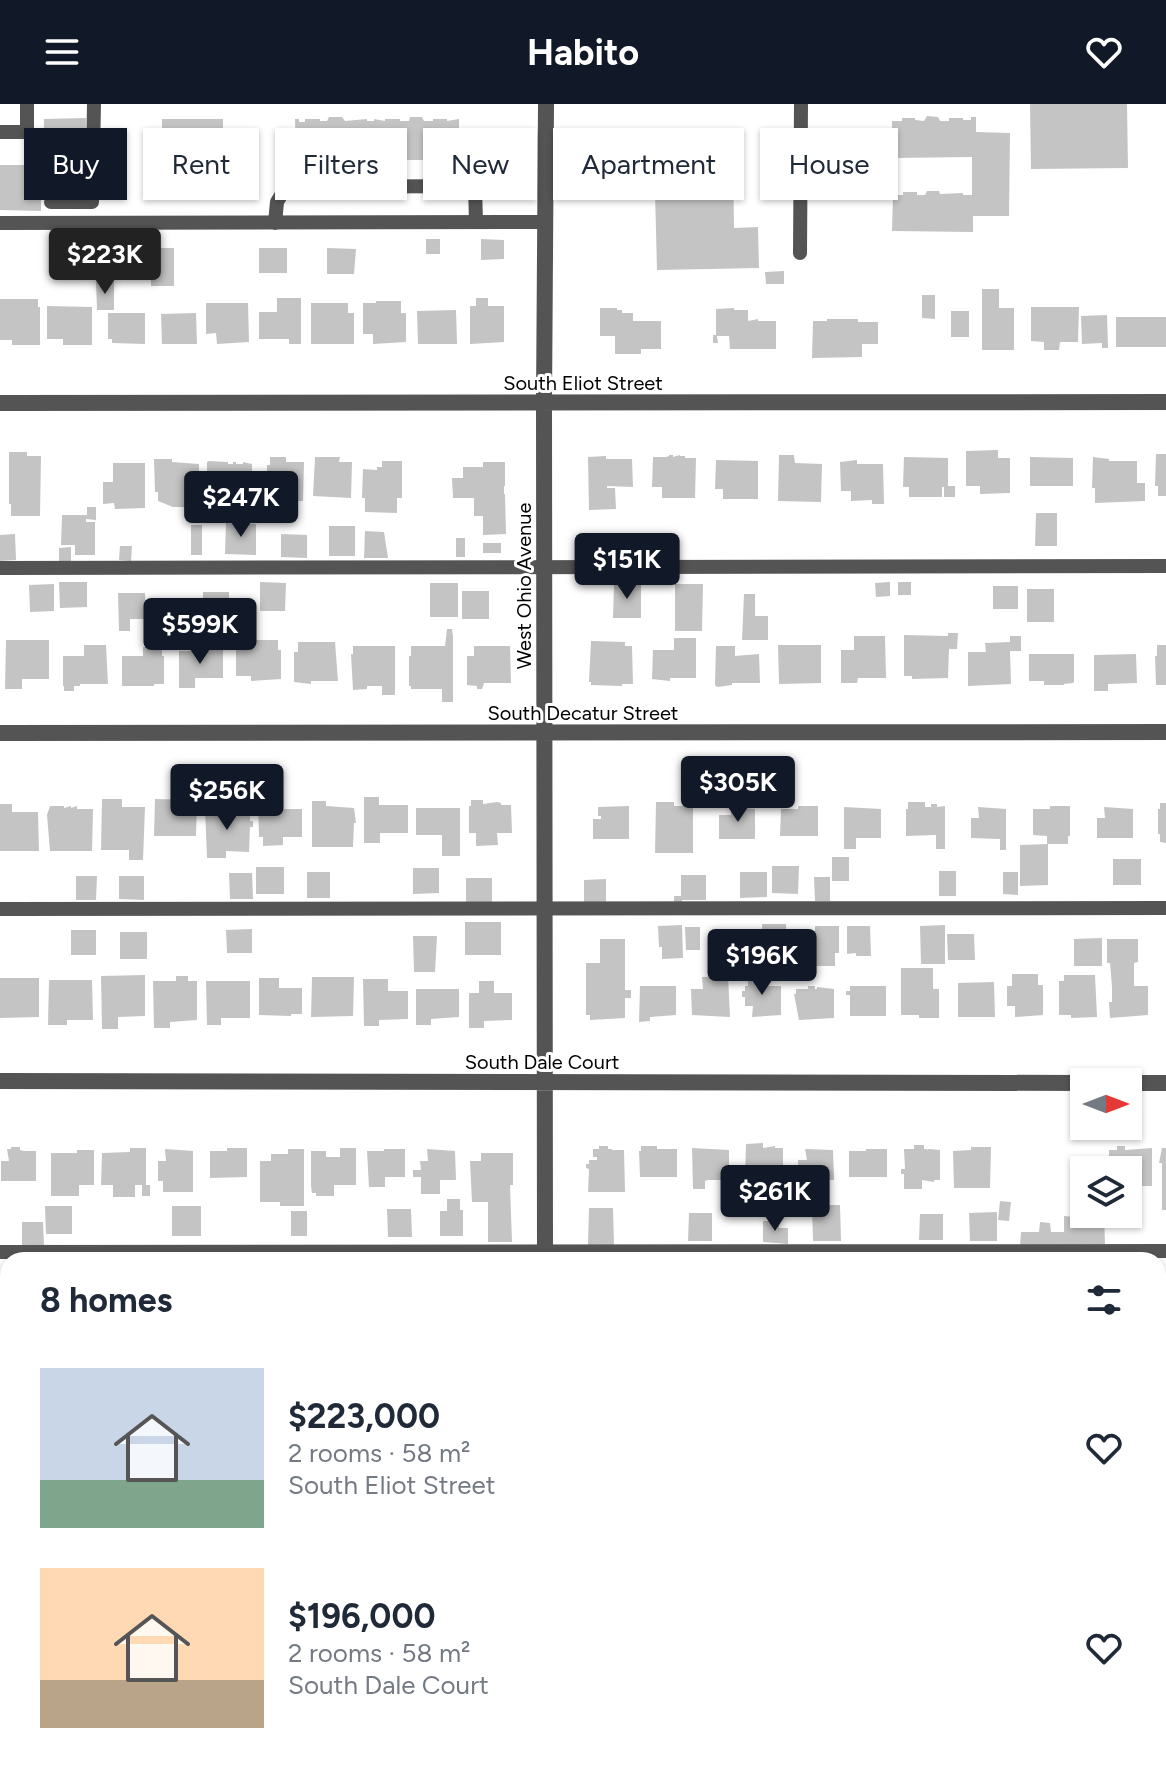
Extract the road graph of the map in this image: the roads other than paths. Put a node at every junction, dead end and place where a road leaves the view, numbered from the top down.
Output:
1 (27, 104) edge
2 (94, 104) edge
3 (546, 104) edge
4 (801, 104) edge
5 (0, 132) edge
6 (51, 202) dead end
7 (92, 202) junction
8 (476, 222) junction
9 (544, 222) junction
10 (0, 223) edge
11 (92, 223) junction
12 (275, 223) junction
13 (800, 253) dead end
14 (1166, 402) edge
15 (0, 403) edge
16 (544, 403) junction
17 (1166, 566) edge
18 (544, 567) junction
19 (0, 568) edge
20 (1166, 732) edge
21 (0, 733) edge
22 (544, 733) junction
23 (1166, 908) edge
24 (0, 909) edge
25 (544, 909) junction
26 (0, 1081) edge
27 (544, 1082) junction
28 (1070, 1083) edge
29 (1142, 1083) edge
30 (1166, 1083) edge
31 (1166, 1251) edge
32 (545, 1252) edge
33 (1042, 1252) edge

1 - 5 lane
2 - 7 lane
3 - 9 street, West Ohio Avenue
4 - 13 lane
6 - 7 lane
7 - 11 lane
8 - 9 lane
8 - 12 lane
8 - 12 lane
9 - 16 street, West Ohio Avenue
10 - 11 lane
11 - 12 lane
14 - 16 street, South Eliot Street
15 - 16 street, South Eliot Street
16 - 18 street, West Ohio Avenue
17 - 18 lane
18 - 19 lane
18 - 22 street, West Ohio Avenue
20 - 22 street, South Decatur Street
21 - 22 street, South Decatur Street
22 - 25 street, West Ohio Avenue
23 - 25 lane
24 - 25 lane
25 - 27 street, West Ohio Avenue
26 - 27 street, South Dale Court
27 - 28 street, South Dale Court
27 - 32 street, West Ohio Avenue
29 - 30 street
31 - 33 lane

